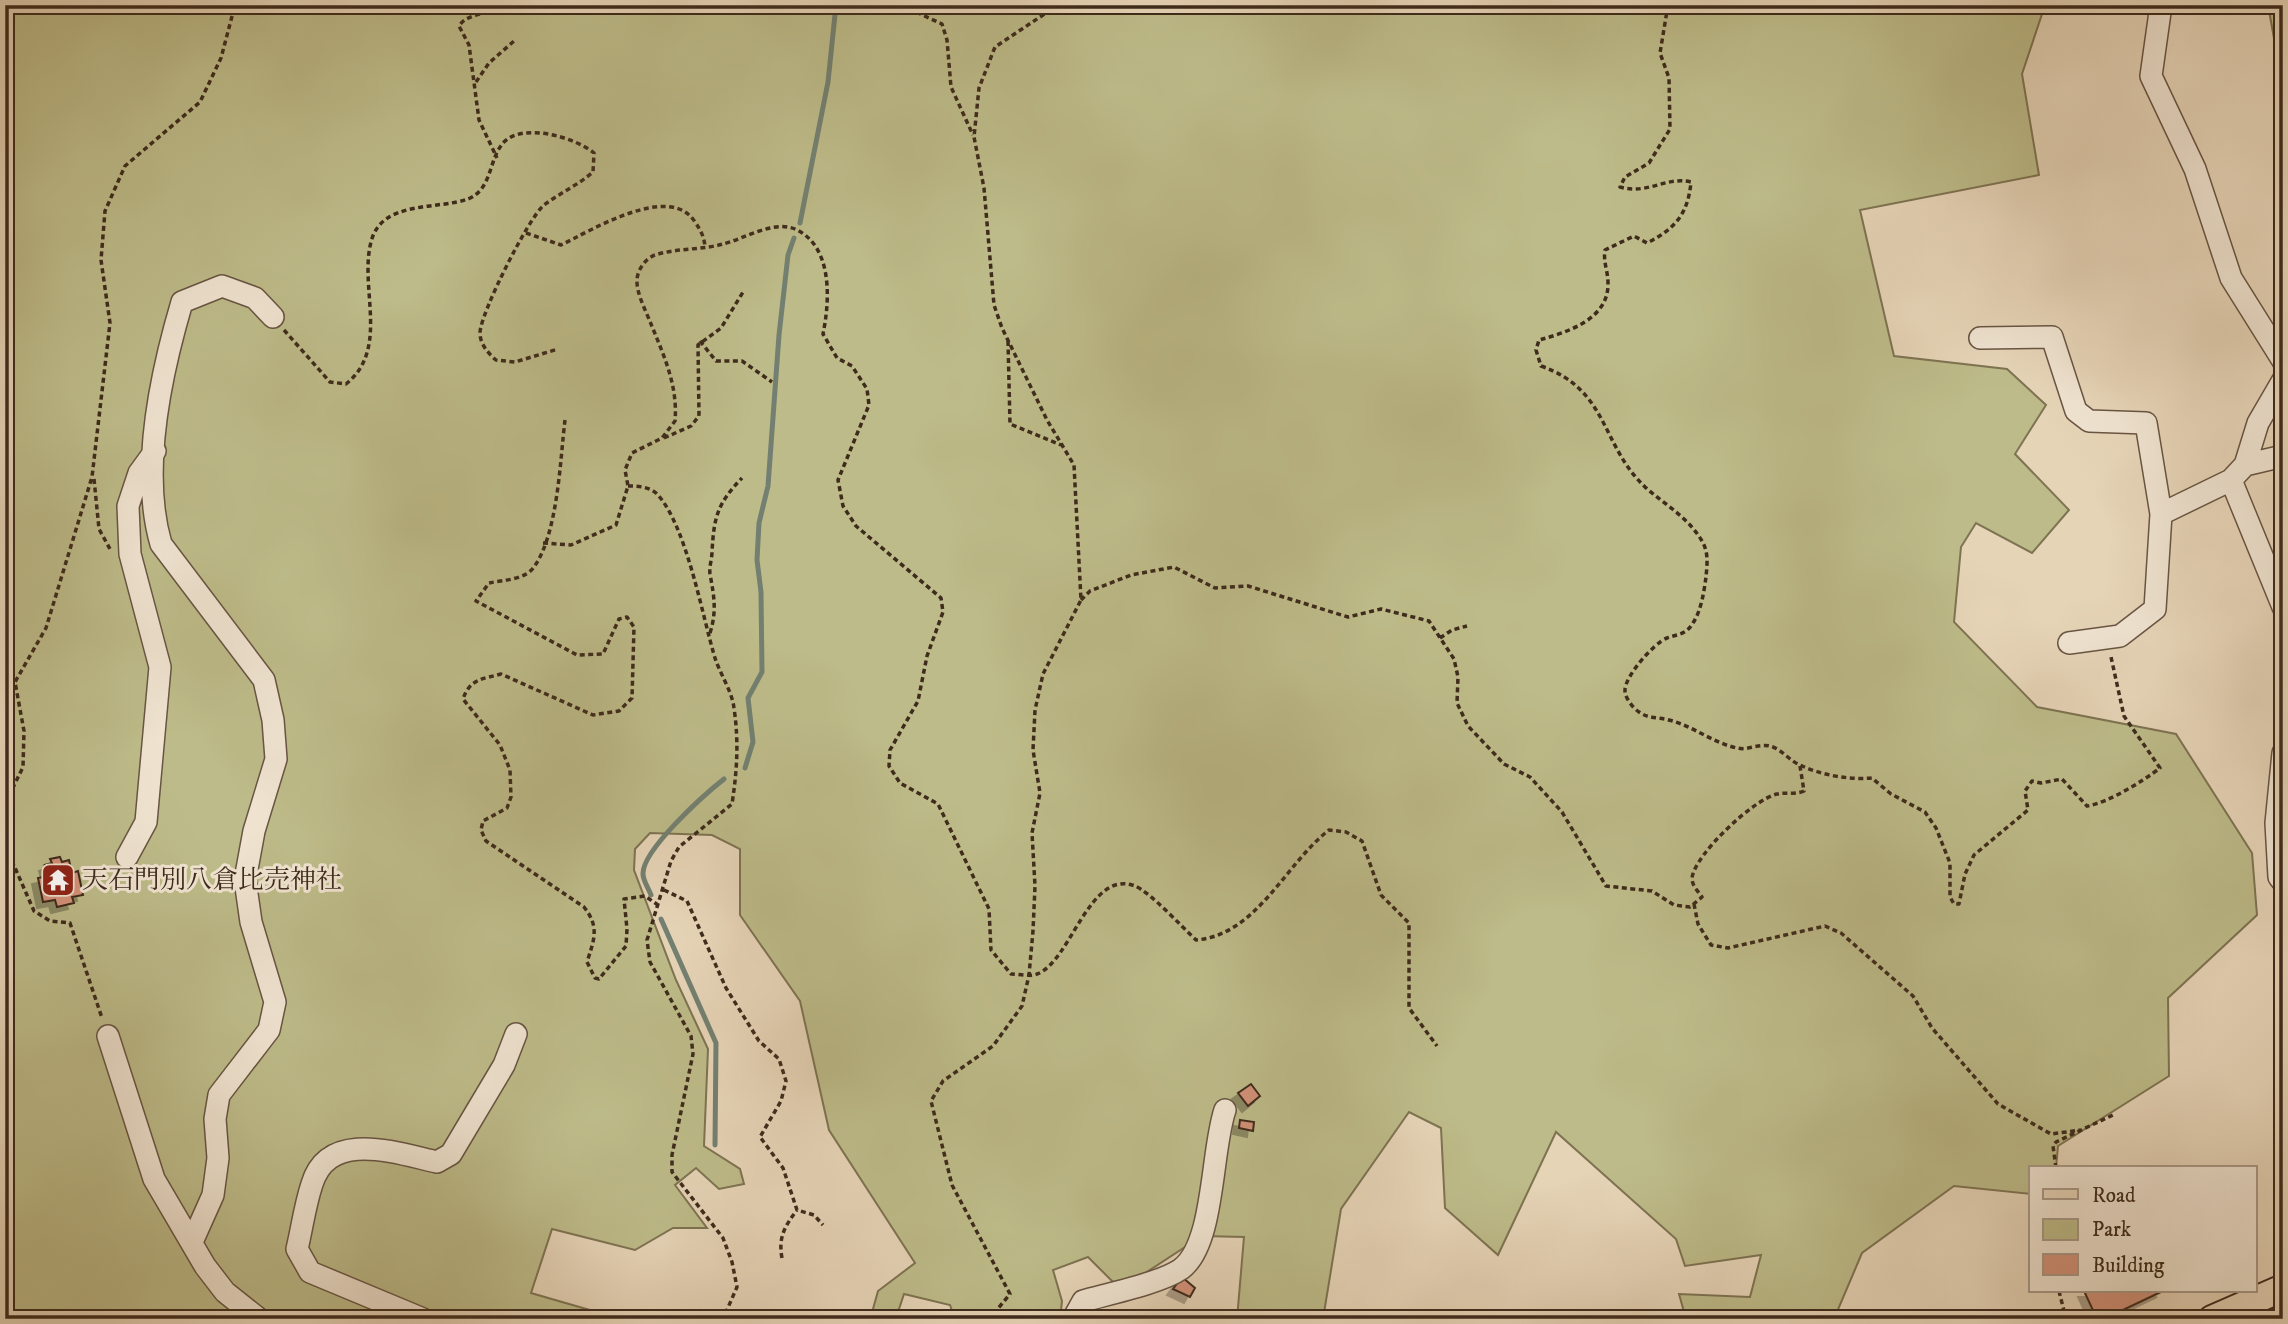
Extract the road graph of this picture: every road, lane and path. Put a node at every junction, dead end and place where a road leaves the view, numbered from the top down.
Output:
1 (235, 5) edge
2 (494, 5) edge
3 (901, 5) edge
4 (1053, 5) edge
5 (1668, 5) edge
6 (2161, 5) edge
7 (514, 41) dead end
8 (474, 84) junction
9 (974, 137) junction
10 (497, 158) junction
11 (526, 233) junction
12 (705, 247) junction
13 (743, 292) dead end
14 (273, 317) joint
15 (1980, 338) dead end
16 (1008, 339) junction
17 (700, 341) junction
18 (558, 349) dead end
19 (2283, 361) edge
20 (2283, 380) edge
21 (772, 383) dead end
22 (565, 419) dead end
23 (662, 438) junction
24 (1061, 445) junction
25 (155, 452) junction
26 (2283, 456) edge
27 (2238, 472) junction
28 (93, 474) junction
29 (742, 478) dead end
30 (628, 486) junction
31 (2161, 514) junction
32 (543, 544) junction
33 (135, 574) junction
34 (1082, 600) junction
35 (2283, 607) edge
36 (1467, 626) dead end
37 (710, 635) junction
38 (2109, 637) junction
39 (1440, 638) junction
40 (2069, 643) dead end
41 (2283, 753) edge
42 (1800, 765) junction
43 (5, 804) edge
44 (5, 845) edge
45 (127, 857) dead end
46 (2283, 882) edge
47 (664, 890) junction
48 (1694, 903) junction
49 (658, 905) junction
50 (1030, 975) junction
51 (516, 1034) dead end
52 (108, 1036) joint
53 (1437, 1046) dead end
54 (1225, 1110) dead end
55 (2115, 1114) dead end
56 (2081, 1130) junction
57 (2056, 1166) edge
58 (797, 1210) junction
59 (823, 1226) dead end
60 (192, 1242) junction
61 (782, 1258) dead end
62 (2283, 1288) edge
63 (2059, 1292) edge
64 (259, 1319) edge
65 (423, 1319) edge
66 (723, 1319) edge
67 (995, 1319) edge
68 (1073, 1319) edge
69 (2066, 1319) edge
70 (2212, 1319) edge

1 - 28 path
2 - 8 path
3 - 9 path
4 - 9 path
5 - 42 path
6 - 19 street
7 - 8 path
8 - 10 path
9 - 16 path
10 - 11 path
10 - 14 path
11 - 12 path
11 - 18 path
12 - 23 path
12 - 50 path
13 - 17 path
14 - 25 street
15 - 31 street
16 - 24 path
16 - 24 path
17 - 21 path
17 - 23 path
20 - 27 street
22 - 32 path
23 - 30 path
24 - 34 path
25 - 33 street
25 - 60 street
26 - 27 street
27 - 31 street
27 - 35 street
28 - 33 path
28 - 43 path
29 - 37 path
30 - 32 path
30 - 37 path
31 - 38 street
32 - 49 path
33 - 45 street
34 - 39 path
34 - 50 path
36 - 39 path
37 - 47 path
38 - 40 street
38 - 42 path
39 - 48 path
41 - 46 street
42 - 48 path
44 - 52 path
47 - 49 path
47 - 58 path
48 - 56 path
49 - 66 path
50 - 53 path
50 - 67 path
51 - 65 street
52 - 60 street
54 - 68 street
55 - 56 path
56 - 57 path
58 - 59 path
58 - 61 path
60 - 64 street
62 - 70 main road
63 - 69 path

